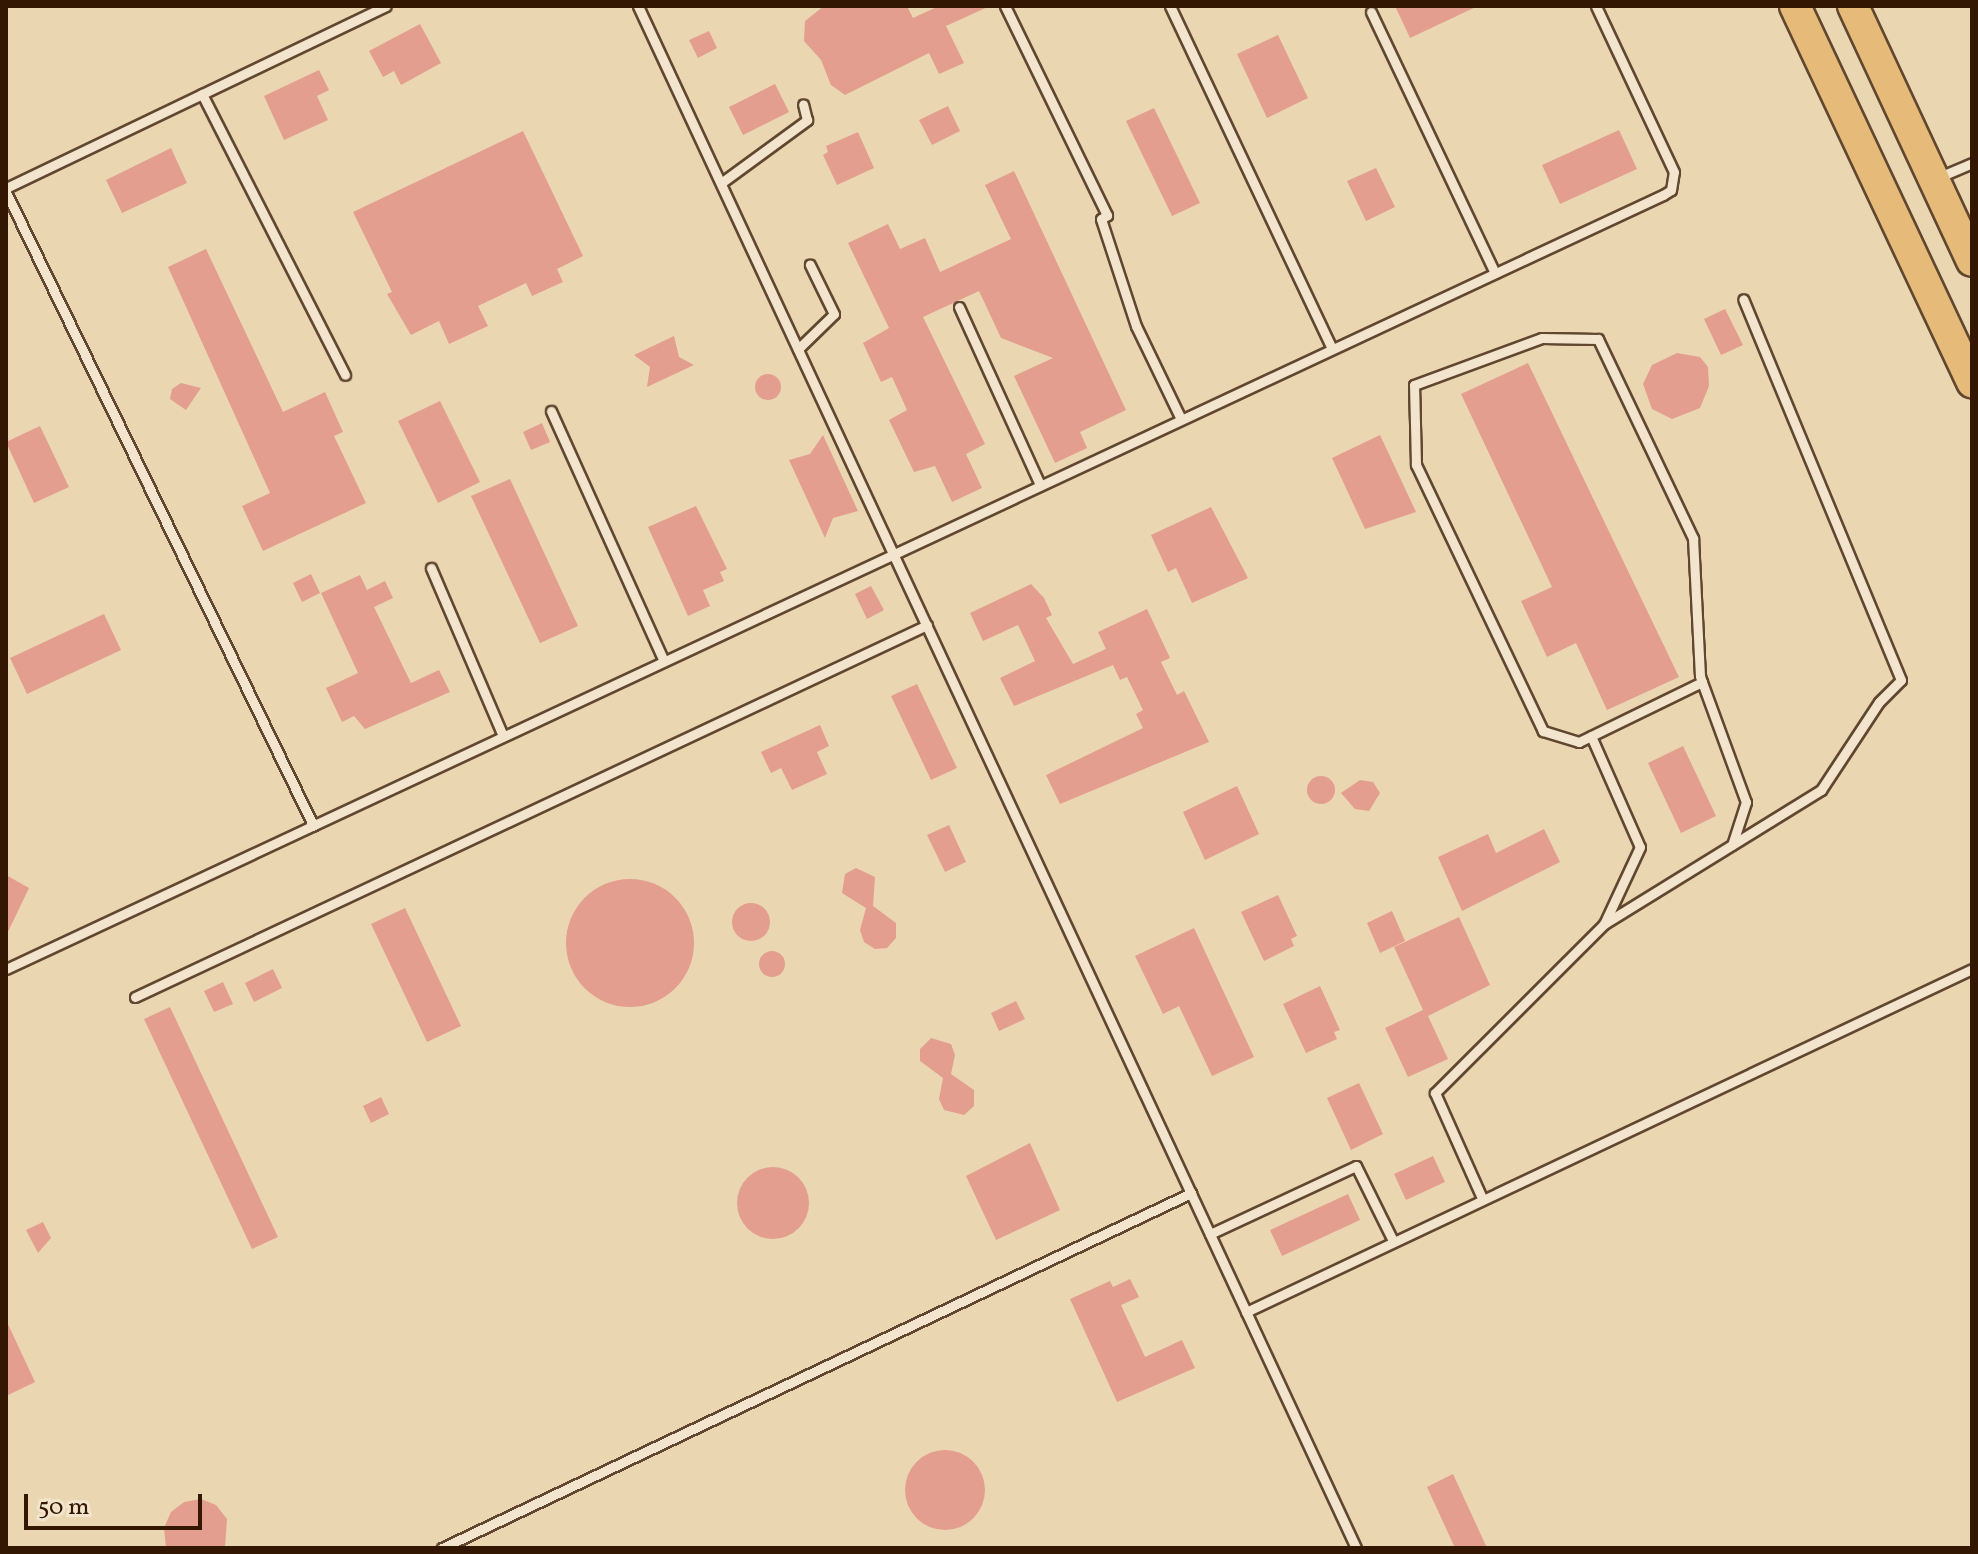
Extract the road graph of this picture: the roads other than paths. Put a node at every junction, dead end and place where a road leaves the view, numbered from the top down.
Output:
1 (386, 6) edge
2 (638, 6) edge
3 (1005, 6) edge
4 (1170, 6) edge
5 (1596, 6) edge
6 (1795, 6) edge
7 (1853, 6) edge
8 (1371, 12) dead end
9 (202, 94) junction
10 (803, 104) dead end
11 (1972, 163) edge
12 (1933, 179) junction
13 (721, 183) junction
14 (6, 190) edge
15 (1972, 261) edge
16 (810, 265) dead end
17 (1495, 273) junction
18 (1743, 299) dead end
19 (959, 307) dead end
20 (798, 349) junction
21 (1332, 349) junction
22 (345, 375) dead end
23 (1972, 382) edge
24 (551, 411) dead end
25 (1181, 419) junction
26 (1040, 485) junction
27 (893, 553) junction
28 (431, 568) dead end
29 (927, 625) junction
30 (664, 661) junction
31 (1702, 682) junction
32 (503, 736) junction
33 (1591, 736) junction
34 (313, 825) junction
35 (1732, 845) junction
36 (1604, 924) junction
37 (6, 969) edge
38 (1972, 969) edge
39 (135, 997) dead end
40 (1191, 1193) junction
41 (1482, 1198) junction
42 (1210, 1234) junction
43 (1392, 1239) junction
44 (1246, 1312) junction
45 (442, 1548) edge
46 (1356, 1548) edge

1 - 9 lane
2 - 13 lane
3 - 25 lane
4 - 21 lane
5 - 17 lane
6 - 23 main road
7 - 12 main road
8 - 17 lane
9 - 14 lane
9 - 22 lane
10 - 13 lane
11 - 12 lane
12 - 15 main road
13 - 20 lane
14 - 34 lane
16 - 20 lane
17 - 21 lane
18 - 35 lane
19 - 26 lane
20 - 27 lane
21 - 25 lane
24 - 30 lane
25 - 26 lane
26 - 27 lane
27 - 29 lane
27 - 30 lane
28 - 32 lane
29 - 39 lane
29 - 40 lane
30 - 32 lane
31 - 33 lane
31 - 33 lane
31 - 35 lane
32 - 34 lane
33 - 36 lane
34 - 37 lane
35 - 36 lane
36 - 41 lane
38 - 41 lane
40 - 42 lane
40 - 45 lane
41 - 43 lane
42 - 43 lane
42 - 44 lane
43 - 44 lane
44 - 46 lane

